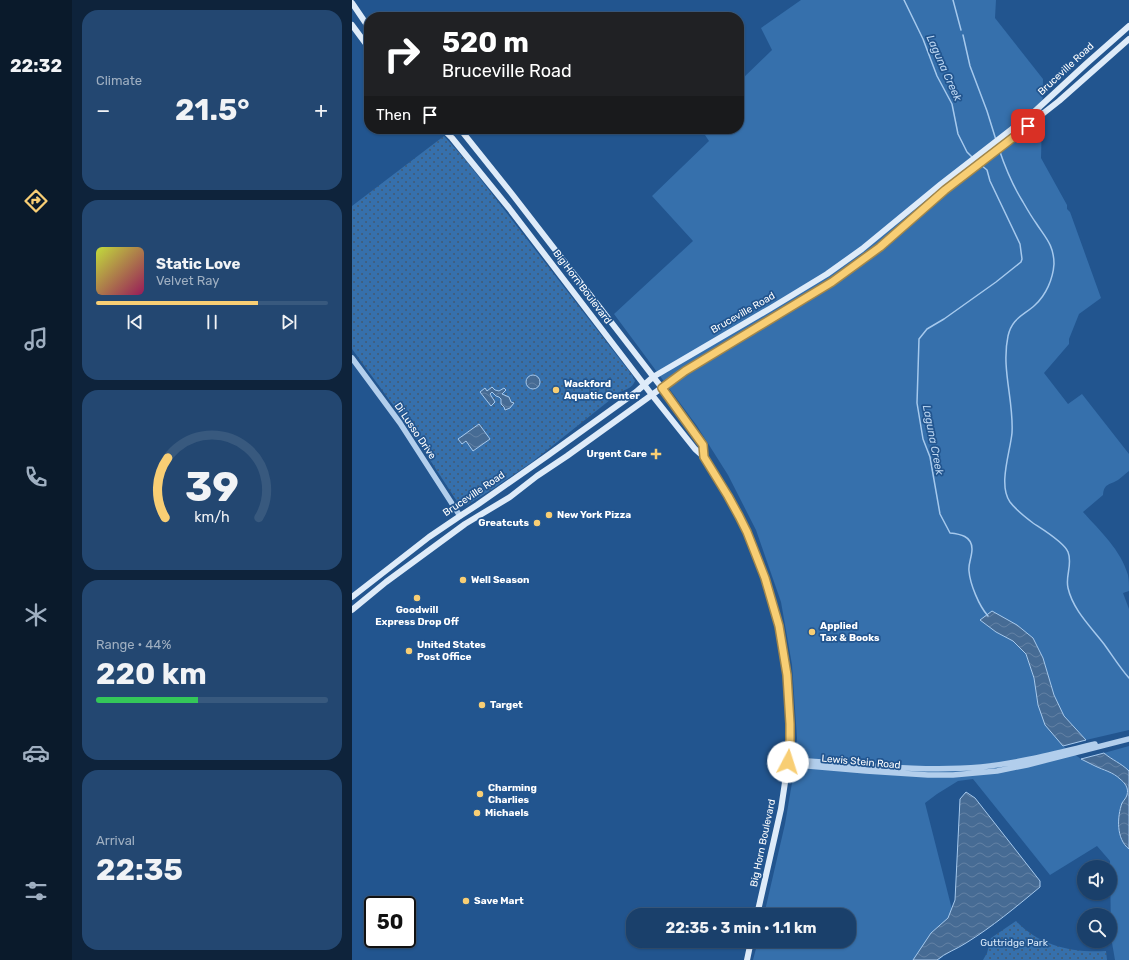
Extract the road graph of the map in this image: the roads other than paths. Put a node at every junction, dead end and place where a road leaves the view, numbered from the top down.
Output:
1 (352, 3) edge
2 (364, 21) edge
3 (352, 25) edge
4 (1129, 26) edge
5 (1129, 39) edge
6 (364, 41) edge
7 (1014, 133) junction
8 (448, 134) edge
9 (464, 134) edge
10 (970, 166) junction
11 (352, 358) edge
12 (653, 377) junction
13 (644, 385) junction
14 (662, 388) junction
15 (652, 395) junction
16 (704, 457) junction
17 (460, 516) junction
18 (392, 565) junction
19 (352, 597) edge
20 (352, 602) edge
21 (352, 610) edge
22 (1129, 736) edge
23 (1129, 739) edge
24 (1106, 744) junction
25 (788, 762) junction
26 (759, 908) edge
27 (750, 948) edge
28 (747, 960) edge

1 - 2 main road
3 - 6 main road
4 - 7 main road, Bruceville Road
5 - 7 main road, Bruceville Road
7 - 10 main road, Bruceville Road
8 - 13 main road, Big Horn Boulevard
9 - 12 main road, Big Horn Boulevard
10 - 12 main road, Bruceville Road
10 - 14 main road, Bruceville Road
11 - 17 street, Di Lusso Drive
12 - 13 main road, Bruceville Road
12 - 14 main road, Big Horn Boulevard
13 - 15 main road, Big Horn Boulevard
13 - 17 main road, Bruceville Road
14 - 15 main road, Bruceville Road
14 - 16 main road, Big Horn Boulevard
15 - 16 main road, Big Horn Boulevard
15 - 21 main road, Bruceville Road
16 - 25 main road, Big Horn Boulevard
17 - 18 main road, Bruceville Road
18 - 19 main road, Bruceville Road
18 - 20 main road
22 - 24 street, Lewis Stein Road
23 - 24 street, Lewis Stein Road
24 - 25 street, Lewis Stein Road
25 - 26 main road, Big Horn Boulevard
27 - 28 main road

